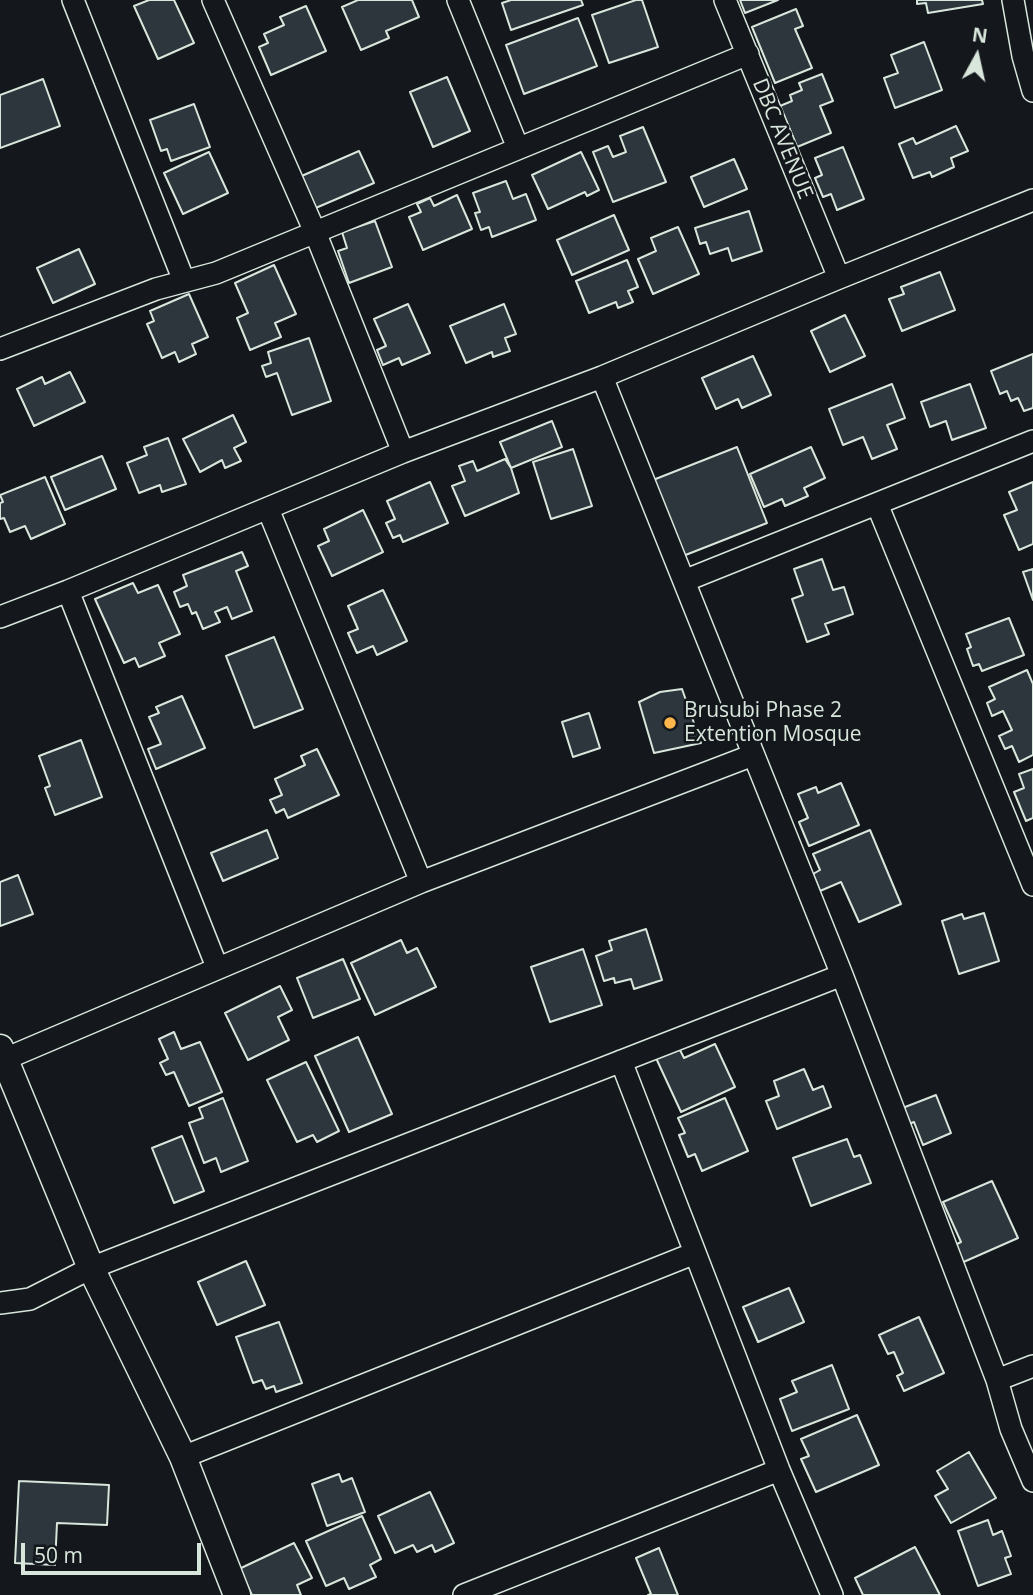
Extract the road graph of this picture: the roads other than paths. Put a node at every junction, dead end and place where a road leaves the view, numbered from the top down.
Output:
1 (73, 0) edge
2 (212, 0) edge
3 (458, 0) edge
4 (725, 0) edge
5 (1013, 0) edge
6 (748, 54) junction
7 (1033, 91) edge
8 (519, 148) junction
9 (1033, 200) edge
10 (315, 232) junction
11 (839, 278) junction
12 (184, 281) junction
13 (0, 349) edge
14 (602, 377) junction
15 (1033, 441) edge
16 (403, 452) junction
17 (877, 504) junction
18 (268, 509) junction
19 (684, 582) junction
20 (68, 591) junction
21 (0, 617) edge
22 (753, 755) junction
23 (421, 882) junction
24 (1033, 885) edge
25 (217, 967) junction
26 (842, 975) junction
27 (3, 1054) edge
28 (621, 1061) junction
29 (695, 1253) junction
30 (91, 1268) junction
31 (0, 1303) edge
32 (1033, 1366) edge
33 (997, 1380) junction
34 (183, 1457) junction
35 (779, 1470) junction
36 (1033, 1481) edge
37 (237, 1595) edge
38 (464, 1595) edge
39 (832, 1595) edge

1 - 12 street
2 - 10 street
3 - 8 street
4 - 6 street, DBC AVENUE
5 - 7 street
6 - 8 street
6 - 11 street, DBC AVENUE
8 - 10 street
9 - 11 street
10 - 12 street
10 - 16 street
11 - 14 street
12 - 13 street
14 - 16 street
14 - 19 street
15 - 17 street
16 - 18 street
17 - 19 street
17 - 24 street
18 - 20 street
18 - 23 street
19 - 22 street
20 - 21 street
20 - 25 street
22 - 23 street
22 - 26 street
23 - 25 street
25 - 27 street
26 - 28 street
26 - 33 street
27 - 30 street
28 - 29 street
28 - 30 street
29 - 34 street
29 - 35 street
30 - 31 street
30 - 34 street
32 - 33 street
33 - 36 street
34 - 37 street
35 - 38 street
35 - 39 street

